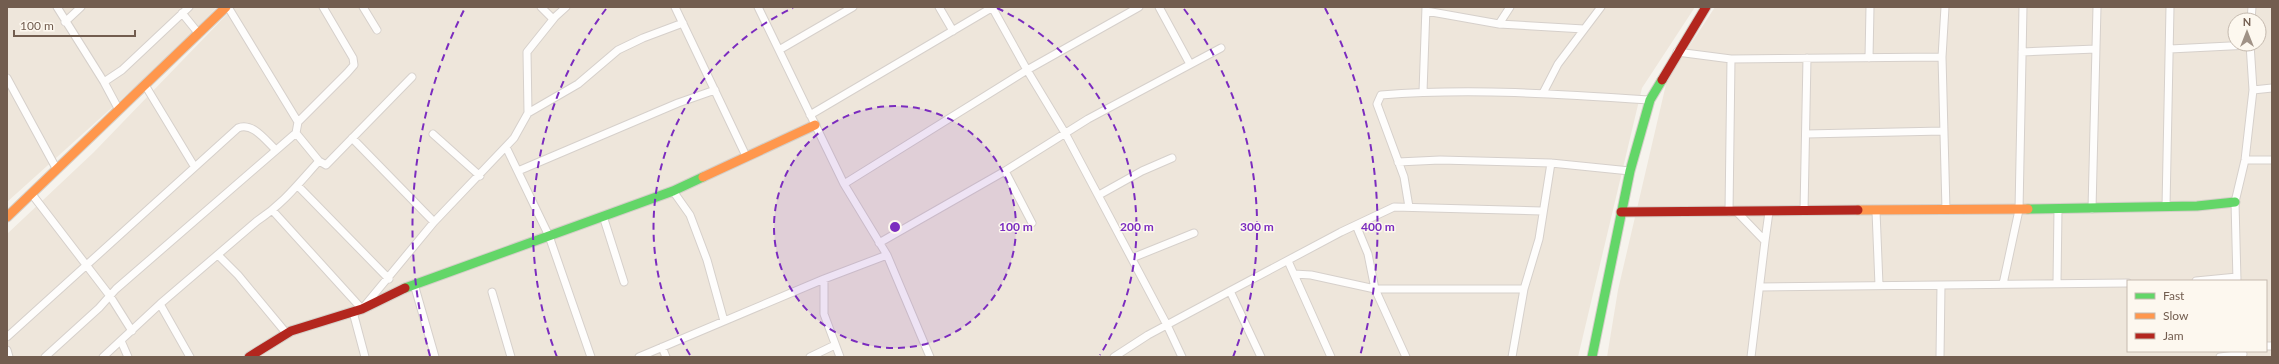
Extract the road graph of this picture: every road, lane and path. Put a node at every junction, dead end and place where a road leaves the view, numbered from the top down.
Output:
1 (57, 7) edge
2 (81, 7) edge
3 (189, 7) edge
4 (227, 7) edge
5 (323, 7) edge
6 (363, 7) edge
7 (541, 7) edge
8 (566, 7) edge
9 (675, 7) edge
10 (758, 7) edge
11 (853, 7) edge
12 (939, 7) edge
13 (993, 7) edge
14 (1140, 7) edge
15 (1159, 7) edge
16 (1510, 7) edge
17 (1601, 7) edge
18 (1706, 7) edge
19 (1870, 7) edge
20 (1945, 7) edge
21 (2023, 7) edge
22 (2097, 7) edge
23 (2170, 7) edge
24 (1426, 9) edge
25 (182, 13) junction
26 (553, 19) junction
27 (65, 22) junction
28 (683, 23) junction
29 (1499, 24) junction
30 (1584, 29) junction
31 (377, 30) dead end
32 (953, 31) junction
33 (199, 34) junction
34 (2227, 45) edge
35 (1221, 48) dead end
36 (2096, 49) junction
37 (2170, 49) junction
38 (779, 50) junction
39 (1678, 52) junction
40 (2022, 52) junction
41 (2250, 52) edge
42 (1942, 57) junction
43 (1807, 58) junction
44 (1869, 58) junction
45 (1731, 59) junction
46 (1190, 64) junction
47 (1026, 70) junction
48 (412, 77) dead end
49 (7, 78) edge
50 (104, 82) junction
51 (145, 85) junction
52 (2272, 88) edge
53 (714, 90) junction
54 (2252, 90) junction
55 (1423, 92) junction
56 (1543, 93) junction
57 (1650, 100) junction
58 (119, 110) junction
59 (528, 113) junction
60 (810, 114) junction
61 (298, 122) junction
62 (815, 125) junction
63 (1943, 131) junction
64 (296, 133) junction
65 (1065, 133) junction
66 (433, 134) dead end
67 (1806, 134) junction
68 (352, 138) junction
69 (506, 147) junction
70 (276, 150) junction
71 (746, 156) junction
72 (1172, 158) dead end
73 (2245, 160) junction
74 (2272, 160) edge
75 (320, 161) junction
76 (1398, 162) junction
77 (1551, 162) junction
78 (194, 166) junction
79 (56, 168) junction
80 (518, 170) junction
81 (1005, 171) junction
82 (1630, 171) junction
83 (480, 176) junction
84 (844, 184) junction
85 (298, 186) junction
86 (673, 191) junction
87 (31, 193) junction
88 (1099, 195) junction
89 (2235, 202) junction
90 (1409, 207) junction
91 (2166, 207) junction
92 (2058, 209) junction
93 (2092, 209) junction
94 (1946, 210) junction
95 (2018, 210) junction
96 (273, 211) junction
97 (1542, 211) junction
98 (1804, 211) junction
99 (1876, 211) junction
100 (1622, 212) junction
101 (1733, 212) junction
102 (1769, 212) junction
103 (8, 213) edge
104 (603, 216) junction
105 (434, 222) junction
106 (1032, 223) dead end
107 (1356, 226) junction
108 (1194, 233) dead end
109 (549, 236) junction
110 (1765, 241) junction
111 (879, 243) junction
112 (218, 255) junction
113 (887, 255) junction
114 (1132, 258) junction
115 (1288, 261) junction
116 (86, 267) junction
117 (1294, 274) junction
118 (389, 279) junction
119 (824, 279) junction
120 (2237, 279) edge
121 (2216, 280) edge
122 (624, 282) dead end
123 (2127, 283) edge
124 (414, 284) junction
125 (2003, 284) junction
126 (2057, 284) junction
127 (1942, 285) junction
128 (1879, 286) junction
129 (1760, 287) junction
130 (1375, 289) junction
131 (1524, 289) junction
132 (1230, 291) junction
133 (492, 292) dead end
134 (110, 296) junction
135 (160, 304) junction
136 (362, 309) junction
137 (353, 312) junction
138 (724, 321) junction
139 (1168, 325) junction
140 (132, 330) junction
141 (287, 334) junction
142 (7, 337) edge
143 (121, 341) junction
144 (835, 345) junction
145 (662, 347) junction
146 (7, 350) edge
147 (2243, 354) edge
148 (9, 357) edge
149 (45, 357) edge
150 (103, 357) edge
151 (128, 357) edge
152 (190, 357) edge
153 (249, 357) edge
154 (365, 357) edge
155 (436, 357) edge
156 (511, 357) edge
157 (591, 357) edge
158 (639, 357) edge
159 (666, 357) edge
160 (810, 357) edge
161 (840, 357) edge
162 (930, 357) edge
163 (1114, 357) edge
164 (1182, 357) edge
165 (1261, 357) edge
166 (1332, 357) edge
167 (1406, 357) edge
168 (1512, 357) edge
169 (1592, 357) edge
170 (1752, 357) edge
171 (1940, 357) edge
172 (2220, 357) edge

1 - 27 street
2 - 27 street
3 - 25 street
4 - 33 street
4 - 61 street
5 - 61 street
6 - 31 street
7 - 26 street
8 - 26 street
9 - 28 street
10 - 38 street
11 - 38 street
12 - 32 street
13 - 32 street
13 - 47 street
14 - 47 street
15 - 46 street
16 - 29 street
17 - 30 street
18 - 39 street
19 - 44 street
20 - 42 street
21 - 40 street
22 - 36 street
23 - 37 street
24 - 29 street
24 - 55 street
25 - 33 street
25 - 50 street
26 - 59 street
27 - 50 street
28 - 53 street
28 - 59 street
29 - 30 street
30 - 56 street
32 - 60 street
33 - 51 street
34 - 37 street
35 - 46 street
36 - 40 street
36 - 93 street
37 - 91 street
38 - 60 street
39 - 45 street
39 - 57 street
40 - 95 street
41 - 54 street
42 - 44 street
42 - 63 street
43 - 44 street
43 - 45 street
43 - 67 street
45 - 101 street
46 - 65 street
47 - 65 street
47 - 84 street
48 - 68 street
49 - 79 street
50 - 58 street
51 - 58 street
51 - 78 street
52 - 54 street
53 - 71 street
53 - 80 street
54 - 73 street
55 - 56 street
55 - 76 street
56 - 57 street
57 - 82 street
58 - 79 street
59 - 69 street
60 - 62 street
61 - 64 street
62 - 71 street
62 - 84 street
63 - 67 street
63 - 94 street
64 - 70 street
64 - 75 street
65 - 81 street
65 - 88 street
66 - 83 street
67 - 98 street
68 - 75 street
68 - 105 street
69 - 80 street
69 - 83 street
70 - 78 street
70 - 134 street
71 - 86 street
72 - 88 street
73 - 74 street
73 - 89 street
75 - 85 street
76 - 77 street
76 - 90 street
77 - 82 street
77 - 97 street
78 - 116 street
79 - 87 street
80 - 109 street
81 - 106 street
81 - 111 street
82 - 100 street
83 - 105 street
84 - 111 street
85 - 96 street
85 - 118 street
86 - 104 street
86 - 138 street
87 - 103 street
87 - 116 street
88 - 114 street
89 - 91 street
89 - 120 street
90 - 97 street
90 - 107 street
91 - 93 street
92 - 93 street
92 - 95 street
92 - 126 street
94 - 95 street
94 - 99 street
95 - 125 street
96 - 112 street
96 - 136 street
97 - 131 street
98 - 99 street
98 - 102 street
99 - 128 street
100 - 101 street
100 - 169 street
101 - 102 street
101 - 110 street
102 - 110 street
104 - 109 street
104 - 122 street
105 - 118 street
107 - 115 street
107 - 130 street
108 - 114 street
109 - 124 street
109 - 157 street
110 - 129 street
111 - 113 street
112 - 135 street
112 - 141 street
113 - 119 street
113 - 162 street
114 - 139 street
115 - 117 street
115 - 132 street
116 - 134 street
116 - 142 street
117 - 130 street
117 - 166 street
118 - 136 street
119 - 138 street
119 - 144 street
120 - 121 street
123 - 126 street
124 - 136 street
124 - 155 street
125 - 126 street
125 - 127 street
127 - 128 street
127 - 171 street
128 - 129 street
129 - 170 street
130 - 131 street
130 - 167 street
131 - 168 street
132 - 139 street
132 - 165 street
133 - 156 street
134 - 140 street
134 - 149 street
135 - 140 street
135 - 152 street
136 - 137 street
137 - 141 street
137 - 154 street
138 - 145 street
139 - 163 street
139 - 164 street
140 - 143 street
141 - 153 street
143 - 150 street
143 - 151 street
144 - 160 street
144 - 161 street
145 - 158 street
145 - 159 street
146 - 148 street
147 - 172 street

